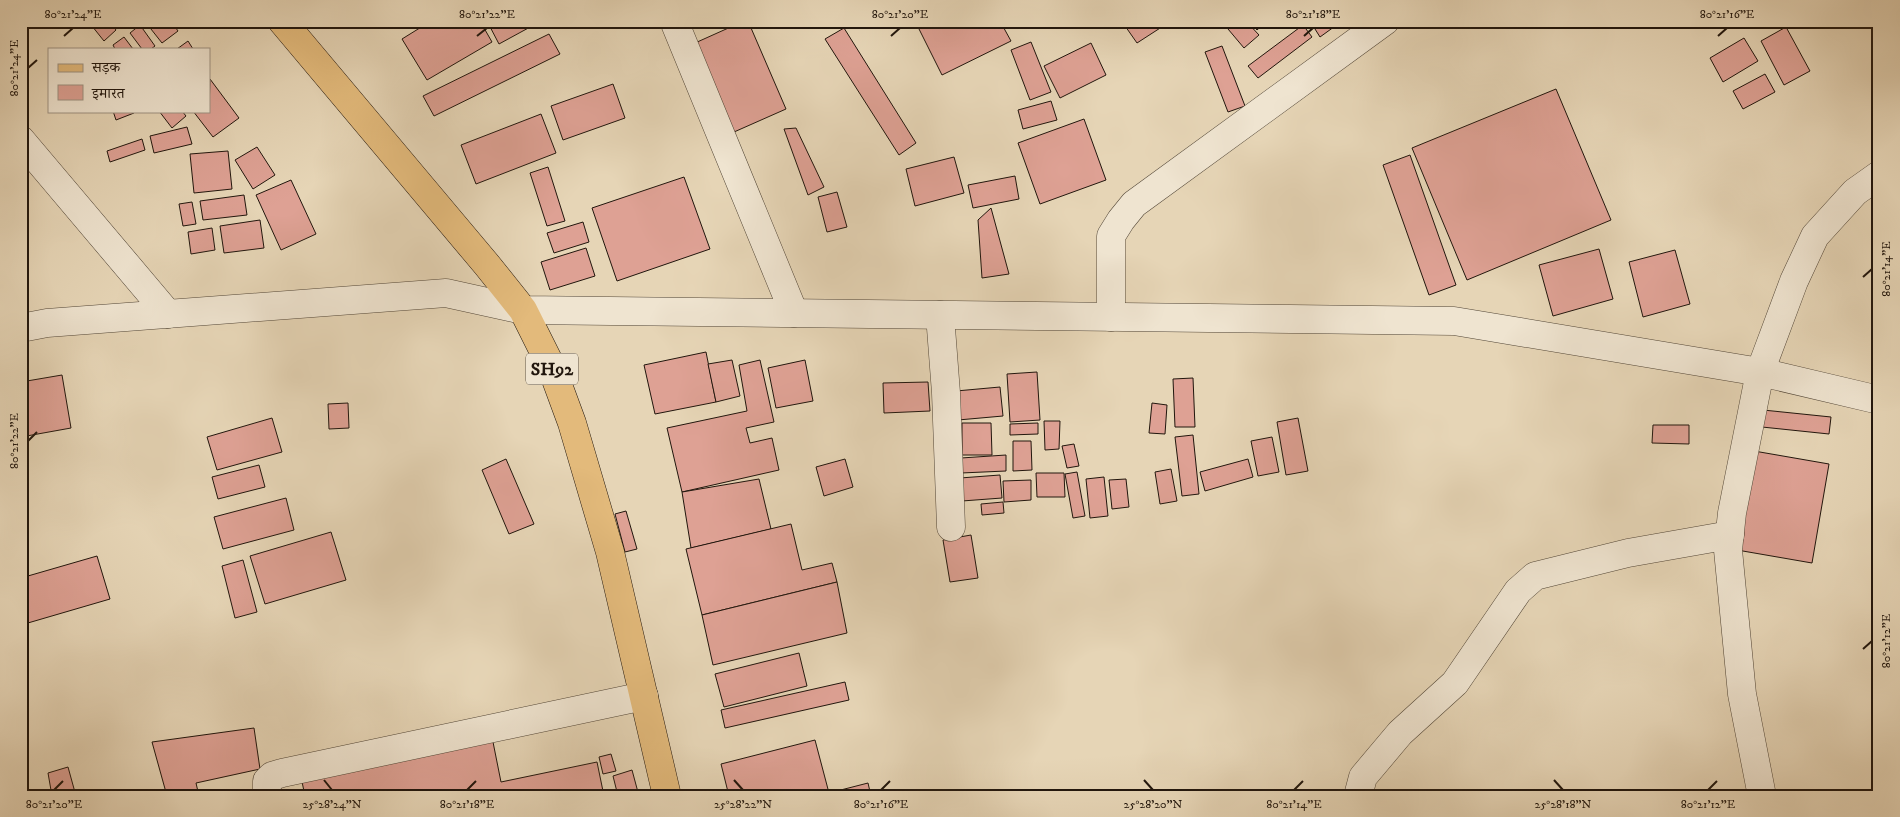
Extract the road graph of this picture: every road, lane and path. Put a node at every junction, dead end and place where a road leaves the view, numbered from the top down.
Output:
1 (282, 21) edge
2 (674, 21) edge
3 (1385, 21) edge
4 (21, 140) edge
5 (1879, 175) edge
6 (523, 310) junction
7 (794, 313) junction
8 (168, 314) junction
9 (940, 315) junction
10 (1111, 317) junction
11 (21, 328) edge
12 (1760, 372) junction
13 (1879, 400) edge
14 (951, 527) dead end
15 (1730, 535) junction
16 (644, 696) junction
17 (267, 796) edge
18 (667, 796) edge
19 (1358, 796) edge
20 (1762, 796) edge

1 - 6 main road, SH92
2 - 7 street
3 - 10 street
4 - 8 street
5 - 12 street
6 - 7 street
6 - 8 street
6 - 16 main road, SH92
7 - 9 street
8 - 11 street
9 - 10 street
9 - 14 street
10 - 12 street
12 - 13 street
12 - 15 street
15 - 19 street
15 - 20 street
16 - 17 street
16 - 18 main road, SH92

